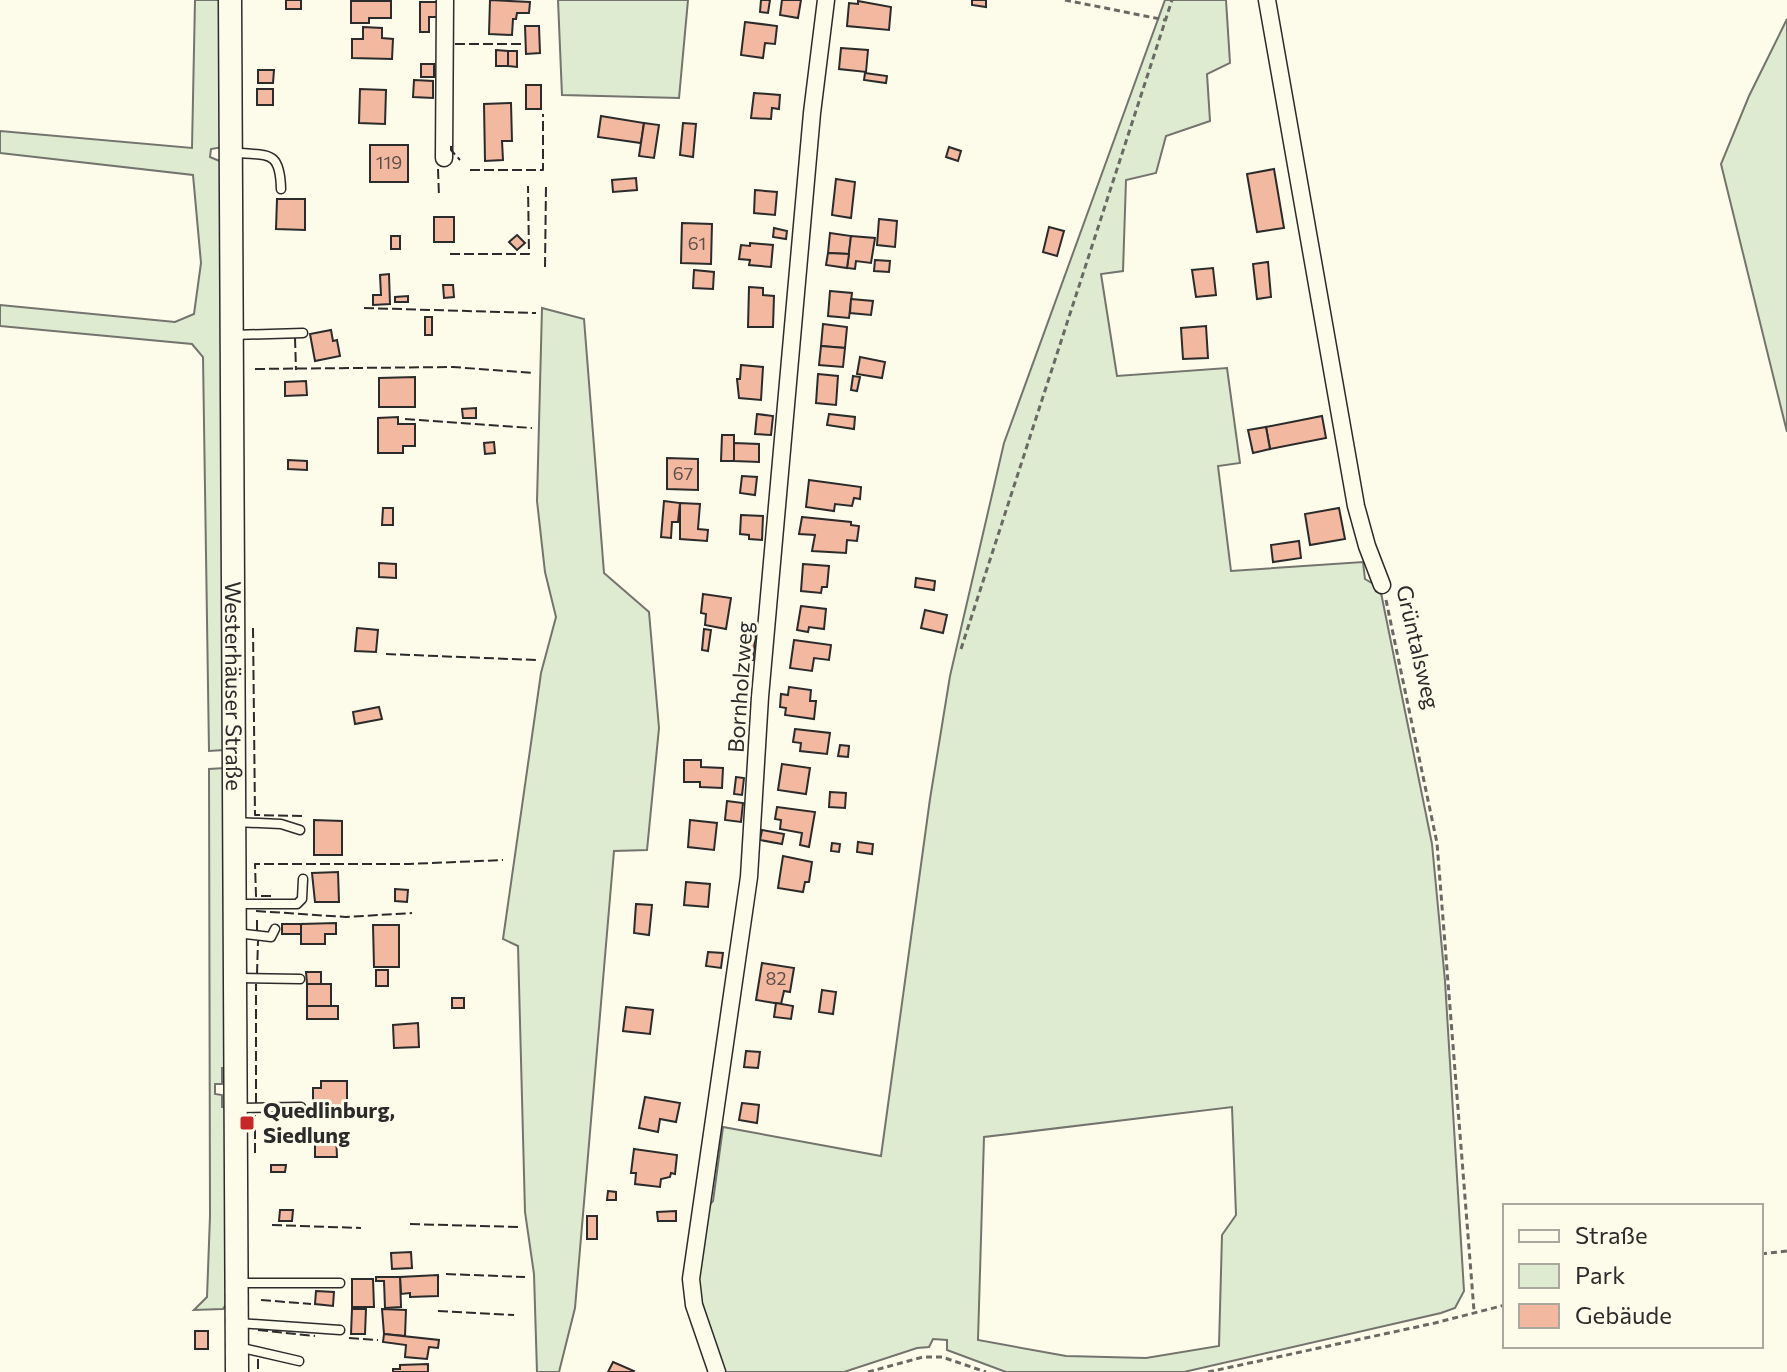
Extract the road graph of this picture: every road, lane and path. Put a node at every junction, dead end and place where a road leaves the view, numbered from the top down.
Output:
1 (230, 0) edge
2 (445, 0) edge
3 (826, 0) edge
4 (1065, 0) edge
5 (1172, 0) edge
6 (1267, 0) edge
7 (1165, 20) junction
8 (231, 152) junction
9 (444, 158) dead end
10 (281, 189) dead end
11 (303, 333) dead end
12 (232, 335) junction
13 (1382, 585) joint
14 (961, 649) dead end
15 (234, 822) junction
16 (300, 830) dead end
17 (303, 879) dead end
18 (235, 903) junction
19 (275, 929) dead end
20 (235, 933) junction
21 (235, 978) junction
22 (300, 979) dead end
23 (301, 1107) dead end
24 (236, 1108) junction
25 (1787, 1251) edge
26 (1763, 1254) edge
27 (237, 1282) junction
28 (340, 1283) dead end
29 (1503, 1305) edge
30 (1474, 1311) junction
31 (237, 1323) junction
32 (340, 1330) dead end
33 (237, 1347) junction
34 (299, 1361) dead end
35 (237, 1372) edge
36 (717, 1372) edge
37 (868, 1372) edge
38 (986, 1372) edge
39 (1208, 1372) edge

1 - 8 main road, Westerhäuser Straße
2 - 9 street
3 - 36 street, Bornholzweg
4 - 7 path
5 - 7 path
6 - 13 street, Grüntalsweg
7 - 14 path
8 - 10 lane
8 - 12 main road, Westerhäuser Straße
11 - 12 lane
12 - 15 main road, Westerhäuser Straße
13 - 30 path, Grüntalsweg
15 - 16 lane
15 - 18 main road, Westerhäuser Straße
17 - 18 lane
18 - 20 main road, Westerhäuser Straße
19 - 20 lane
20 - 21 main road, Westerhäuser Straße
21 - 22 lane
21 - 24 main road, Westerhäuser Straße
23 - 24 lane
24 - 27 main road, Westerhäuser Straße
25 - 26 path
27 - 28 lane
27 - 31 main road, Westerhäuser Straße
29 - 30 path
30 - 39 path
31 - 32 lane
31 - 33 main road, Westerhäuser Straße
33 - 34 lane
33 - 35 main road, Westerhäuser Straße
37 - 38 path

